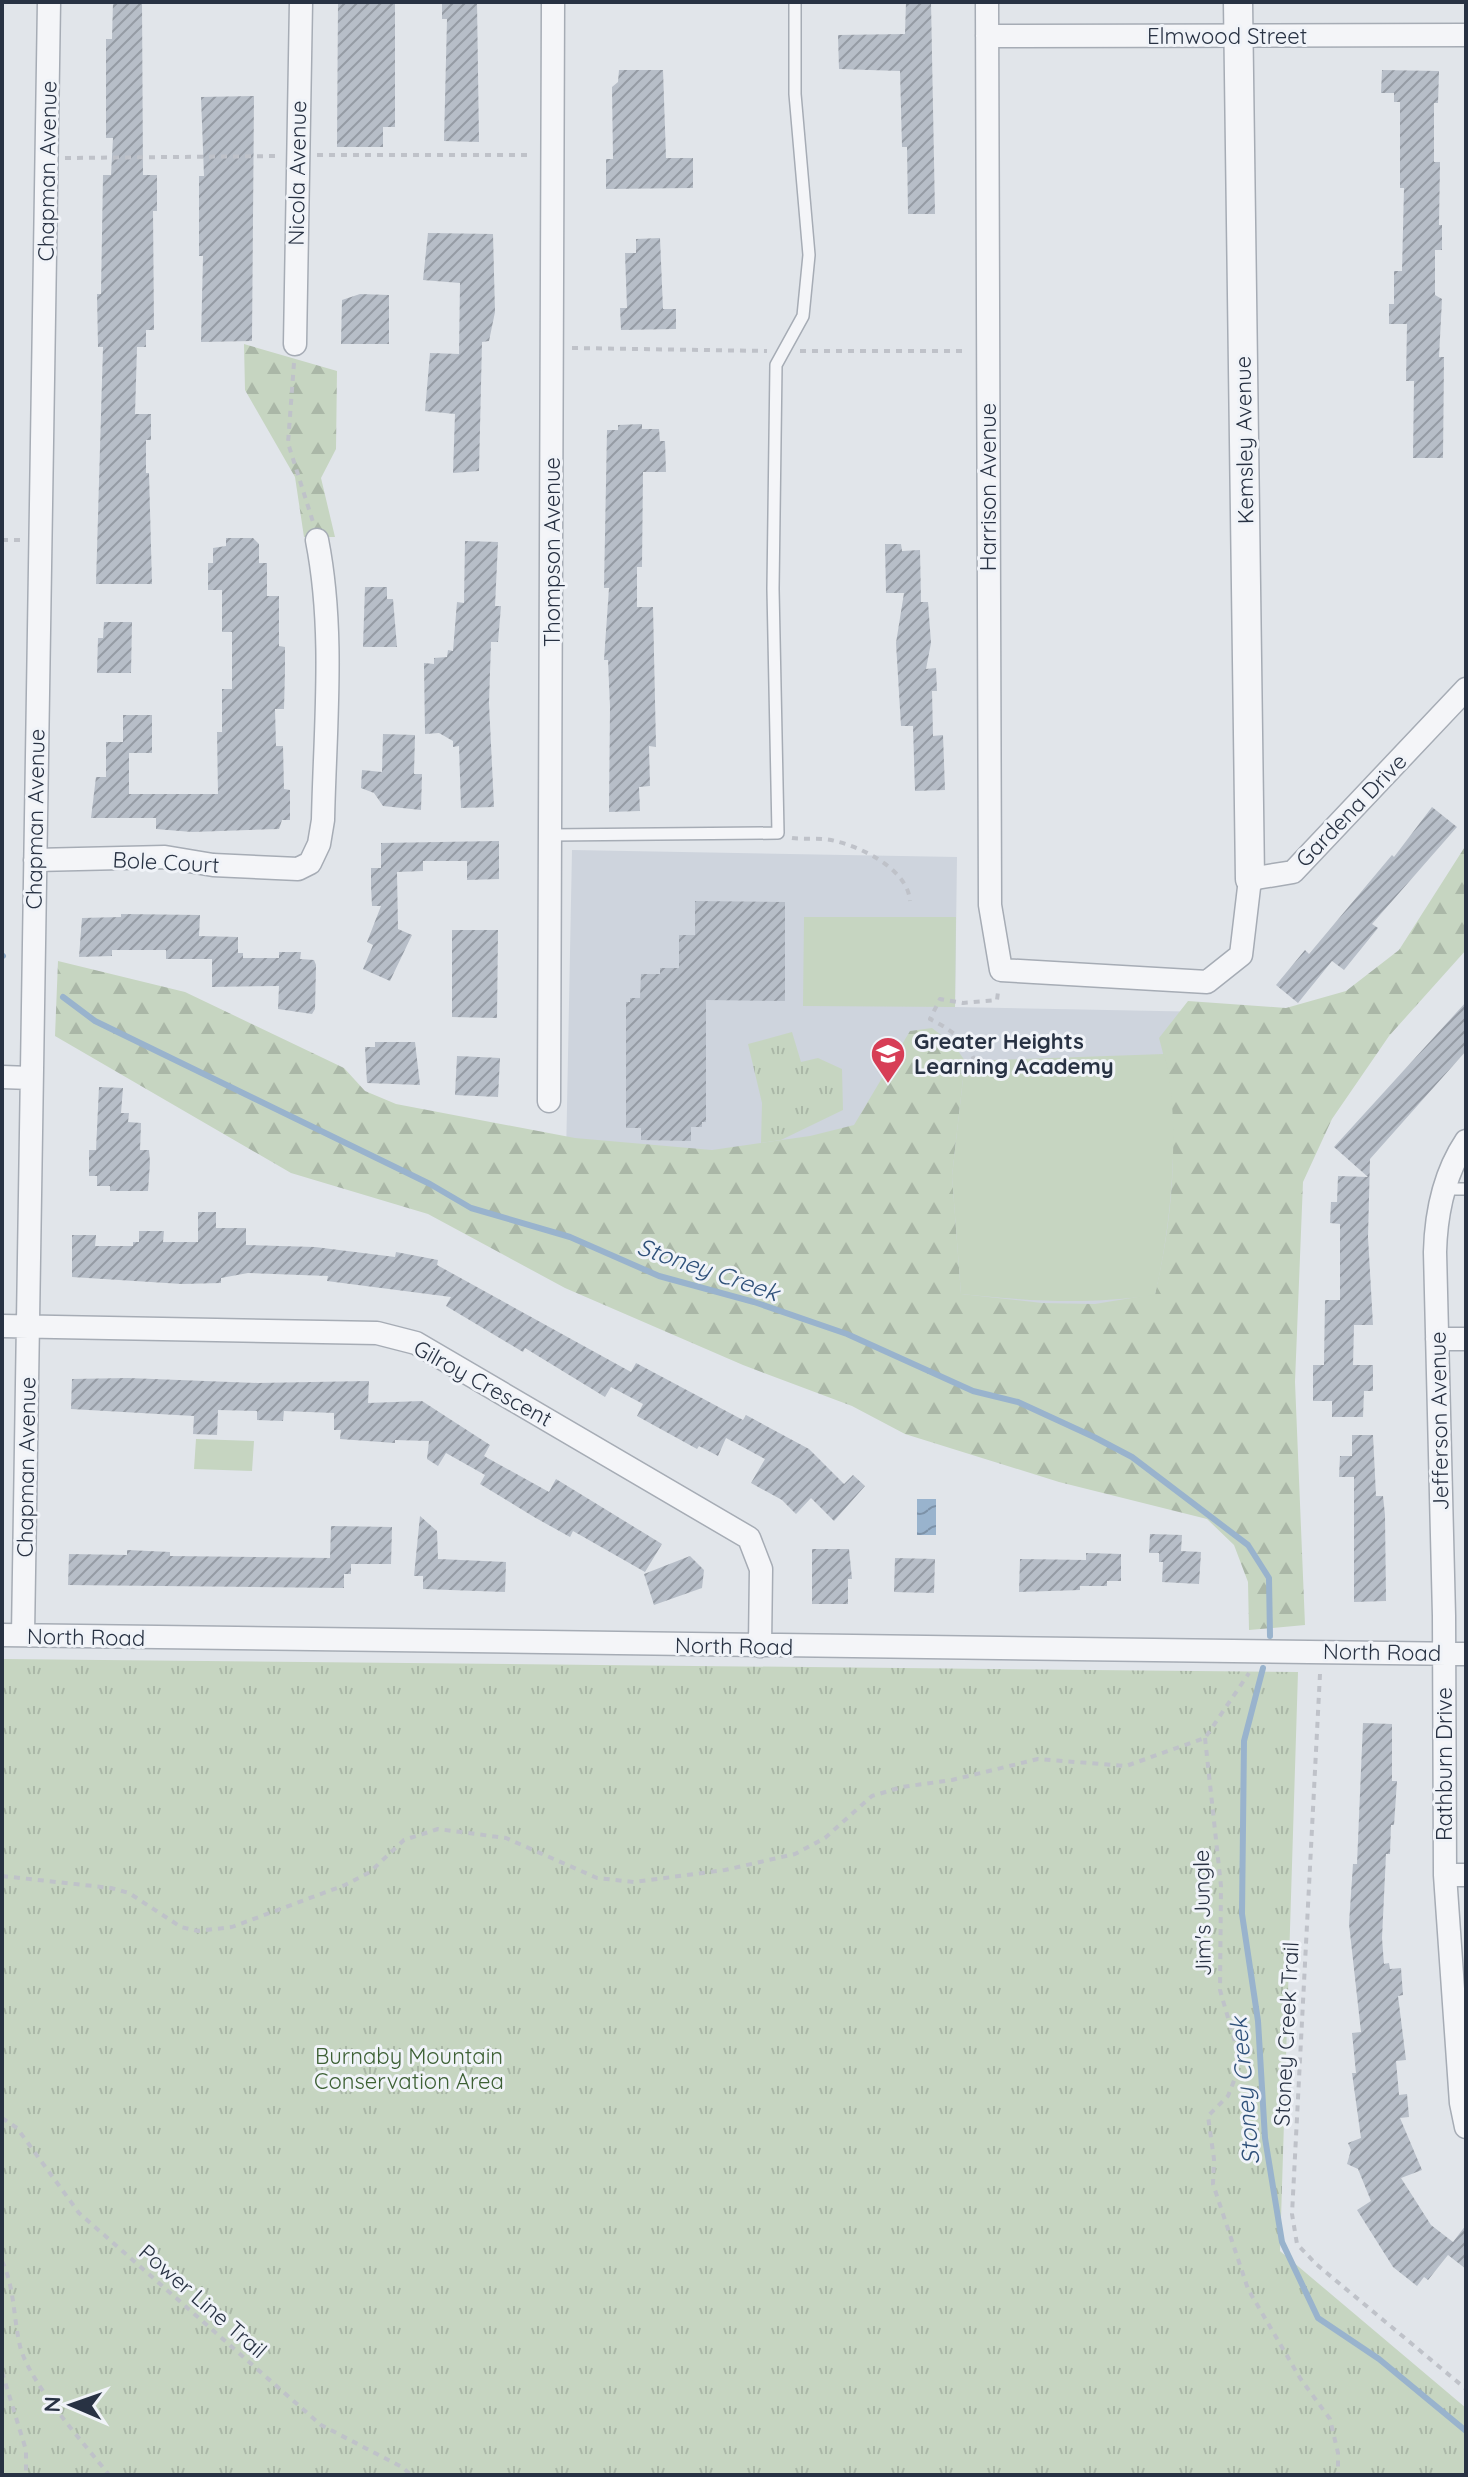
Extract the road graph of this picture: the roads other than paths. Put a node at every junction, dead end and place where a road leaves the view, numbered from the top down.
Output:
1 (49, 2) edge
2 (301, 2) edge
3 (553, 2) edge
4 (795, 2) edge
5 (987, 2) edge
6 (1238, 2) edge
7 (1466, 35) edge
8 (987, 36) junction
9 (1239, 36) junction
10 (295, 344) road end
11 (317, 540) road end
12 (1466, 689) edge
13 (551, 835) junction
14 (35, 860) junction
15 (1250, 879) junction
16 (2, 1077) edge
17 (31, 1078) junction
18 (549, 1101) dead end
19 (1466, 1141) edge
20 (1455, 1189) edge
21 (2, 1326) edge
22 (29, 1326) junction
23 (1437, 1339) junction
24 (1466, 1339) edge
25 (12, 1635) edge
26 (760, 1646) junction
27 (1455, 1653) edge
28 (1455, 1875) edge
29 (1466, 2127) edge

1 - 14 street, Chapman Avenue
2 - 10 street, Nicola Avenue
3 - 13 street, Thompson Avenue
4 - 13 lane
5 - 8 street, Harrison Avenue
6 - 9 street, Kemsley Avenue
7 - 9 street, Elmwood Street
8 - 9 street, Elmwood Street
8 - 15 street, Harrison Avenue
9 - 15 street, Kemsley Avenue
11 - 14 street, Bole Court
12 - 15 street, Gardena Drive
13 - 18 street, Thompson Avenue
14 - 17 street, Chapman Avenue
16 - 17 street
17 - 22 street, Chapman Avenue
19 - 20 street, Jefferson Avenue
20 - 23 street, Jefferson Avenue
21 - 22 street, Gilroy Crescent
22 - 25 street, Chapman Avenue
22 - 26 street, Gilroy Crescent
23 - 24 street
23 - 27 street, Jefferson Avenue
25 - 26 street, North Road
26 - 27 street, North Road
27 - 28 street, Rathburn Drive
28 - 29 street, Rathburn Drive

